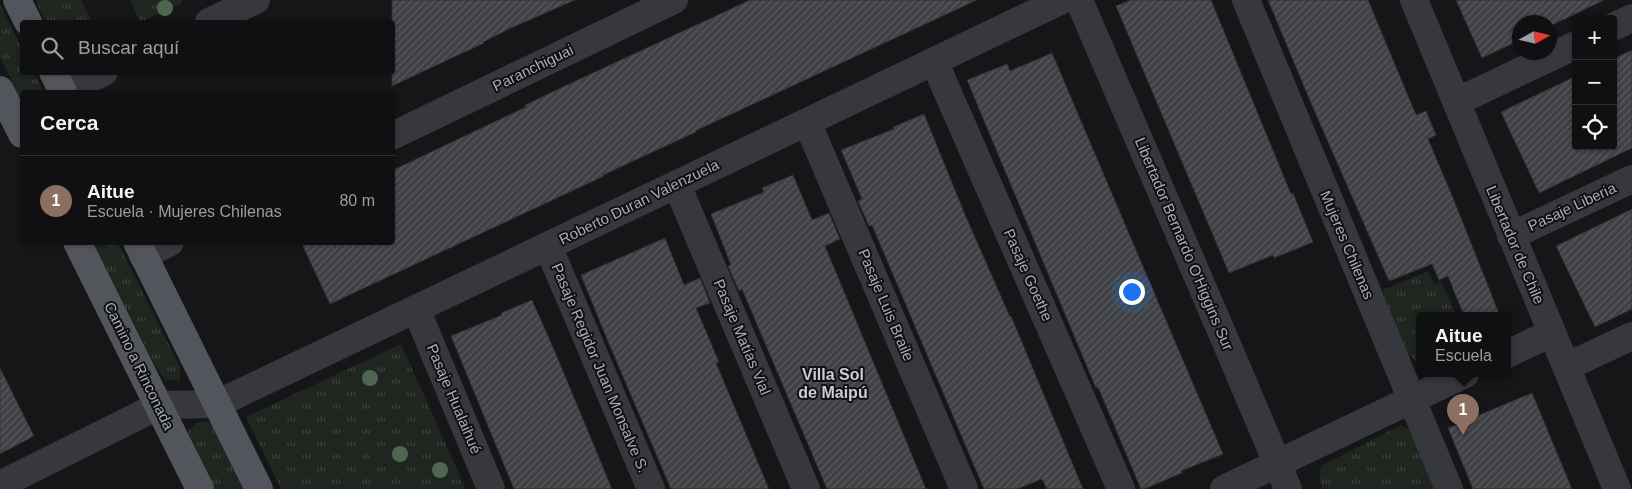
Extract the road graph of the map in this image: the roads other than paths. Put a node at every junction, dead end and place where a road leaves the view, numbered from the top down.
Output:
1 (17, 0) edge
2 (256, 0) edge
3 (674, 0) edge
4 (1062, 0) edge
5 (1079, 0) edge
6 (1246, 0) edge
7 (1414, 0) edge
8 (1632, 18) edge
9 (27, 20) edge
10 (213, 20) edge
11 (1617, 25) edge
12 (1572, 47) edge
13 (934, 61) junction
14 (54, 75) edge
15 (98, 75) edge
16 (0, 90) edge
17 (62, 90) edge
18 (67, 90) edge
19 (1456, 102) junction
20 (807, 122) junction
21 (20, 130) edge
22 (395, 135) edge
23 (1632, 179) edge
24 (677, 185) junction
25 (1511, 236) junction
26 (79, 245) edge
27 (157, 245) edge
28 (548, 246) junction
29 (140, 249) edge
30 (416, 309) junction
31 (1552, 333) junction
32 (1632, 336) edge
33 (1511, 352) edge
34 (1566, 367) junction
35 (1459, 377) edge
36 (1411, 400) junction
37 (217, 404) junction
38 (160, 405) junction
39 (1277, 464) junction
40 (0, 485) edge
41 (200, 489) edge
42 (259, 489) edge
43 (492, 489) edge
44 (651, 489) edge
45 (806, 489) edge
46 (964, 489) edge
47 (1121, 489) edge
48 (1224, 489) edge
49 (1288, 489) edge
50 (1449, 489) edge
51 (1617, 489) edge

1 - 9 main road
2 - 10 street
3 - 22 street, Paranchiguai
4 - 13 street, Roberto Duran Valenzuela
5 - 39 street, Libertador Bernardo O'Higgins Sur
6 - 36 street, Mujeres Chilenas
7 - 19 street, Libertador de Chile
8 - 11 street
12 - 19 street
13 - 20 street, Roberto Duran Valenzuela
13 - 47 street, Pasaje Goethe
14 - 17 main road
15 - 18 street
16 - 21 main road
19 - 25 street, Libertador de Chile
20 - 24 street, Roberto Duran Valenzuela
20 - 46 street, Pasaje Luis Braile
23 - 25 street, Pasaje Liberia
24 - 28 street, Roberto Duran Valenzuela
24 - 45 street, Pasaje Matías Vial
25 - 31 street, Libertador de Chile
26 - 38 main road, Camino a Rinconada
27 - 29 street
28 - 30 street, Roberto Duran Valenzuela
28 - 44 street, Pasaje Regidor Juan Monsalve S.
29 - 37 main road
30 - 37 street, Roberto Duran Valenzuela
30 - 43 street, Pasaje Hualaihué
31 - 33 street
31 - 34 street, Libertador de Chile
32 - 34 street
34 - 51 street, Libertador de Chile
35 - 36 street
36 - 39 street
36 - 50 street, Mujeres Chilenas
37 - 38 street
37 - 42 main road
38 - 40 street
38 - 41 main road, Camino a Rinconada
39 - 48 street
39 - 49 street, Libertador Bernardo O'Higgins Sur

